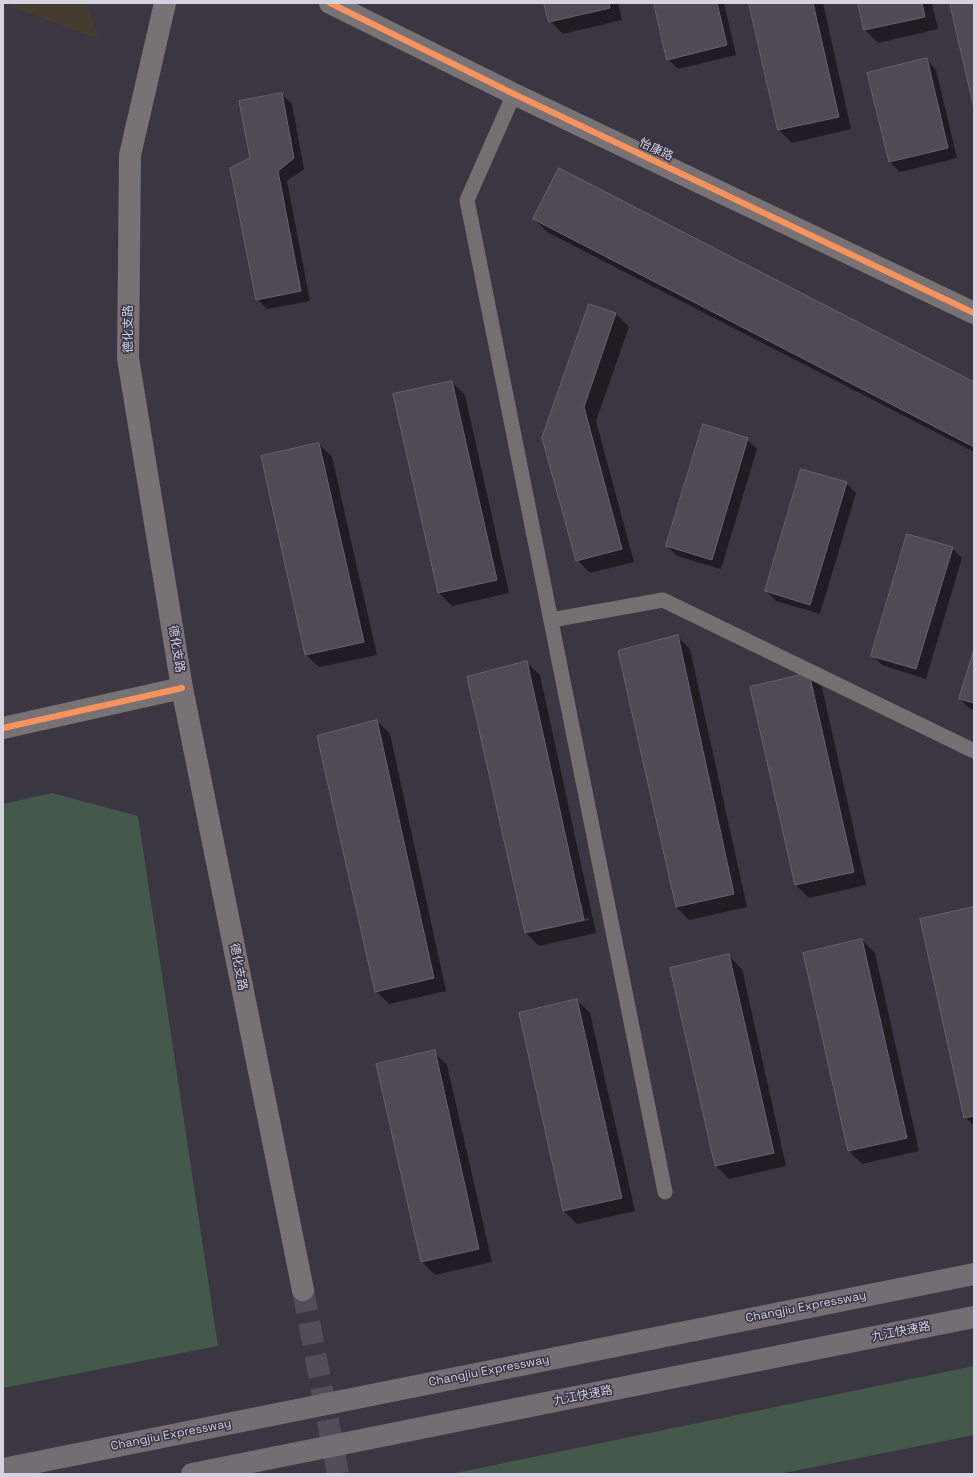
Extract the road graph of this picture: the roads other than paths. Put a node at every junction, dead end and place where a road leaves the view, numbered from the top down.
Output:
1 (165, 3) edge
2 (330, 3) edge
3 (514, 94) junction
4 (974, 313) edge
5 (551, 620) junction
6 (182, 688) junction
7 (3, 728) edge
8 (974, 751) edge
9 (665, 1192) dead end
10 (974, 1274) edge
11 (303, 1290) tunnel mouth
12 (974, 1317) edge
13 (3, 1469) edge
14 (192, 1474) edge

1 - 6 main road, 德化支路
2 - 3 main road, 怡康路
3 - 4 main road, 怡康路
3 - 5 lane
5 - 8 lane
5 - 9 lane
6 - 7 main road
6 - 11 main road, 德化支路
10 - 13 highway, Changjiu Expressway
12 - 14 highway, 九江快速路

